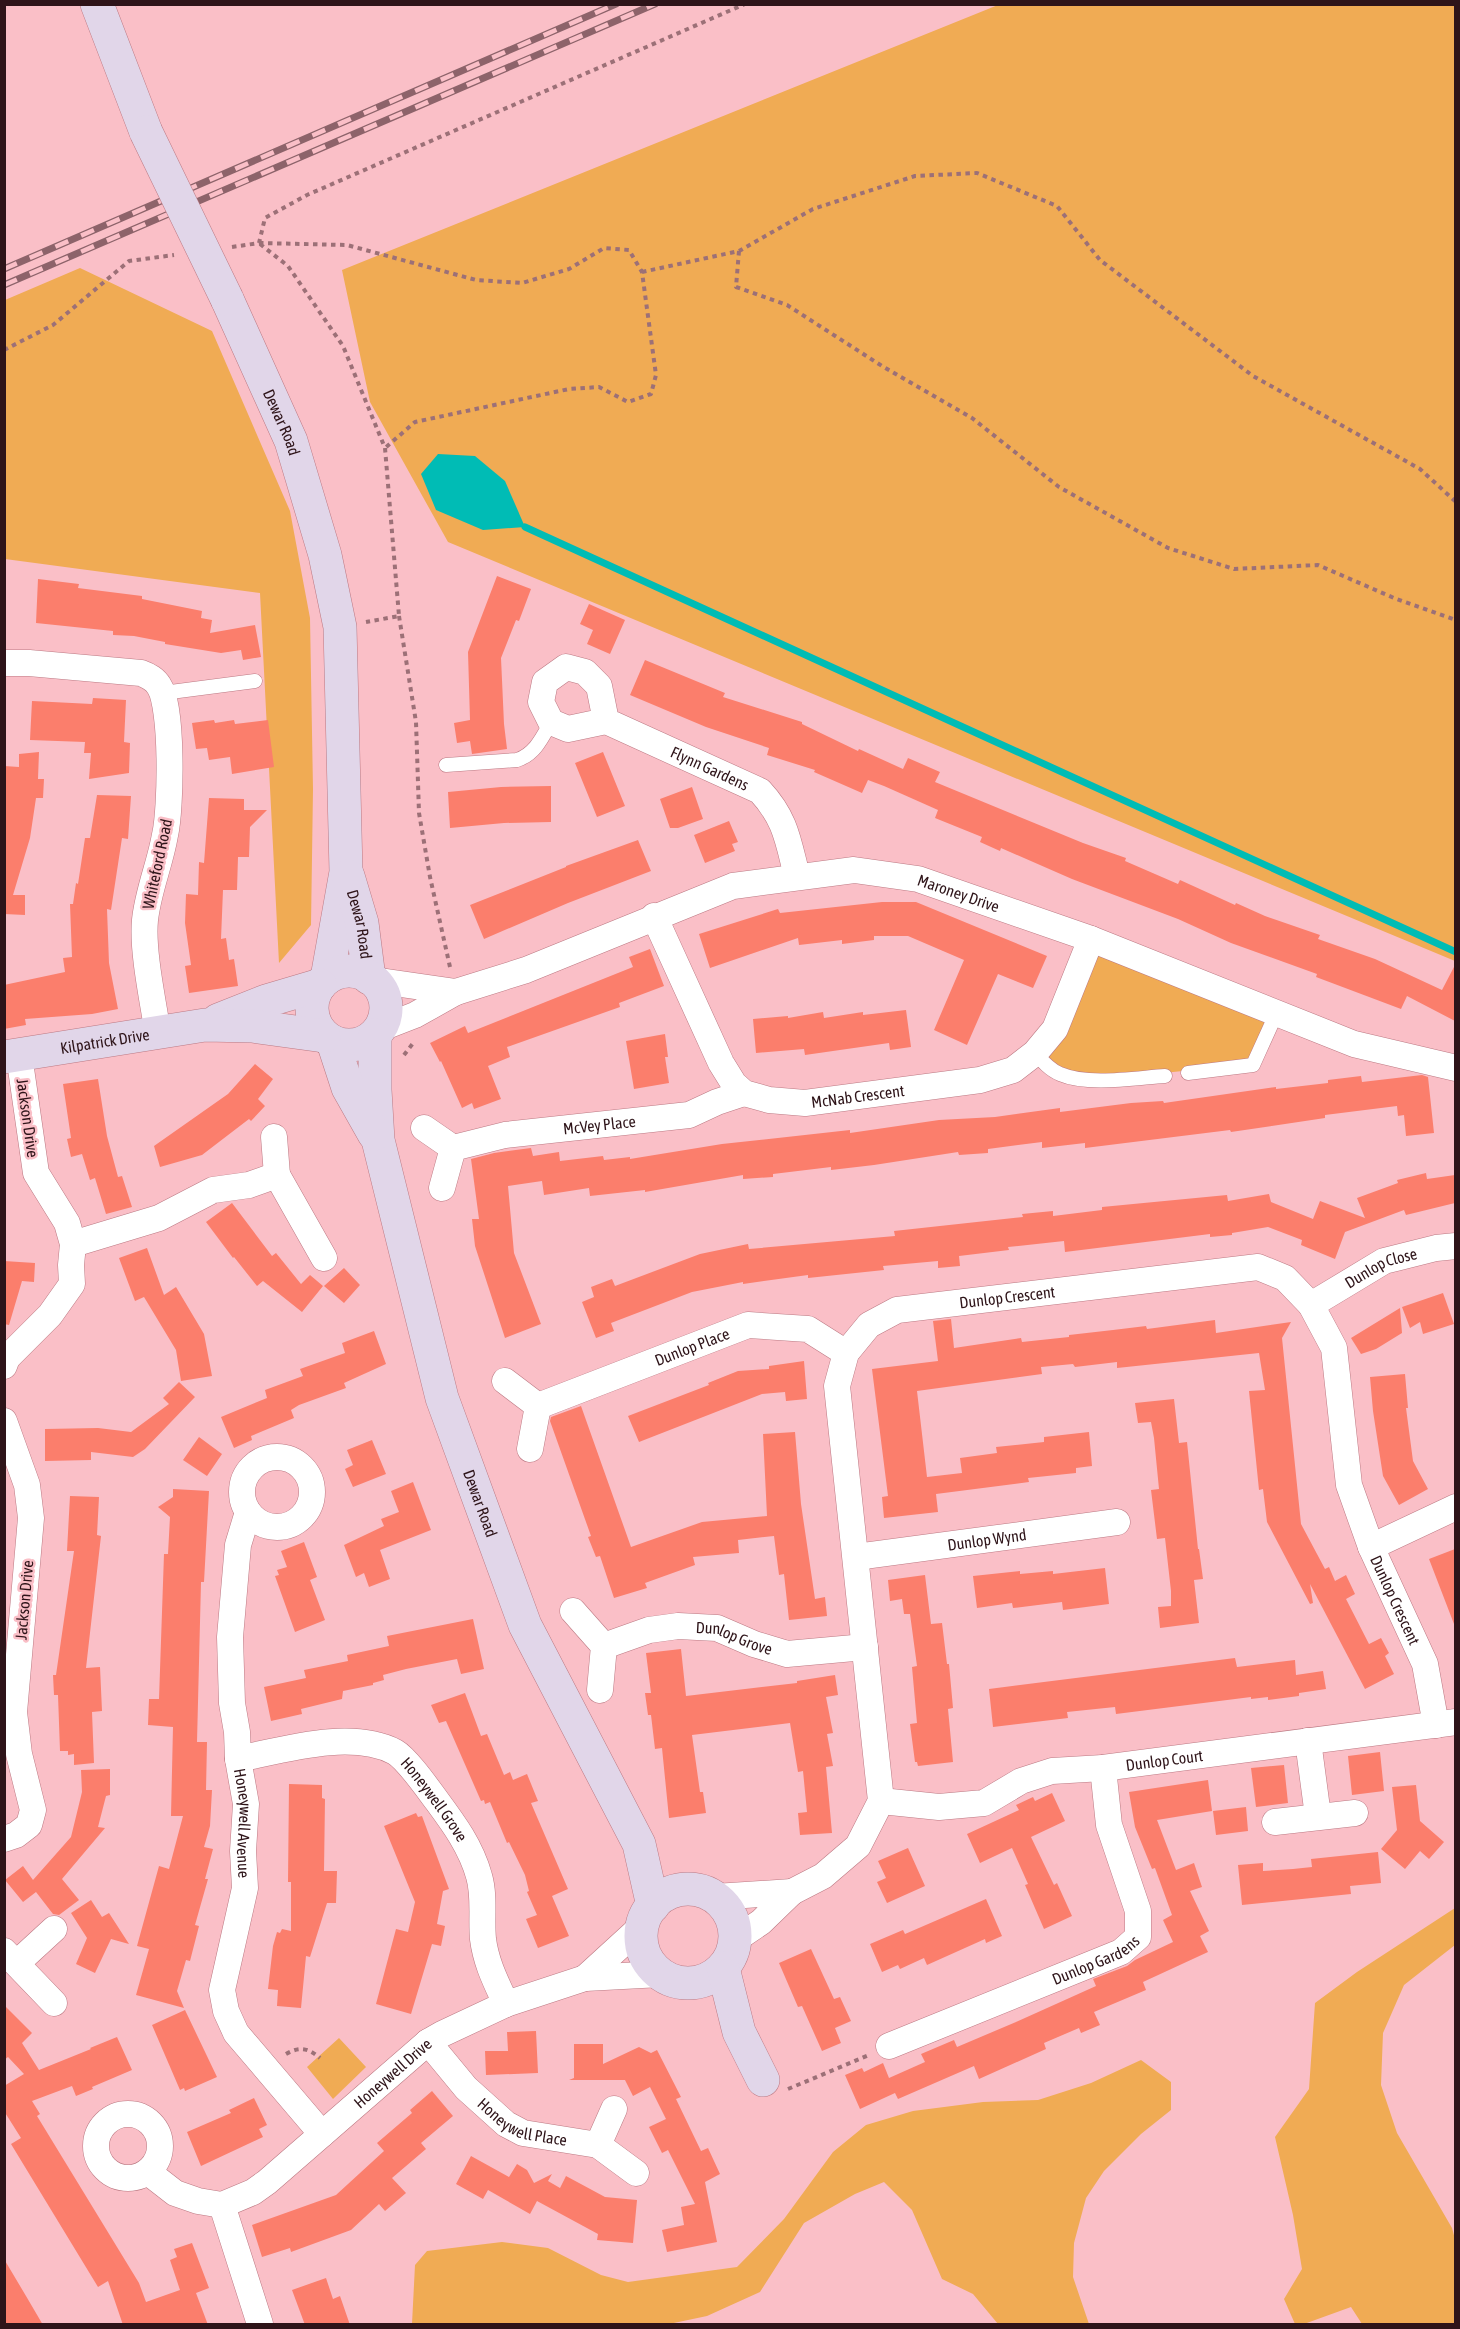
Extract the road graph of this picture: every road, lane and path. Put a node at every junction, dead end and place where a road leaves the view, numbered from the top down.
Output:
1 (97, 4) edge
2 (745, 4) edge
3 (259, 243) junction
4 (224, 248) dead end
5 (739, 251) junction
6 (176, 254) dead end
7 (642, 272) junction
8 (4, 350) edge
9 (385, 448) junction
10 (1455, 502) edge
11 (399, 616) junction
12 (1455, 620) edge
13 (340, 627) junction
14 (4, 663) edge
15 (255, 681) dead end
16 (163, 693) junction
17 (606, 721) junction
18 (551, 722) junction
19 (446, 765) dead end
20 (346, 872) junction
21 (797, 876) junction
22 (654, 916) junction
23 (1091, 939) junction
24 (371, 979) junction
25 (323, 982) junction
26 (456, 992) junction
27 (1277, 1012) junction
28 (206, 1025) junction
29 (377, 1032) junction
30 (158, 1034) junction
31 (423, 1037) dead end
32 (328, 1039) junction
33 (1035, 1053) junction
34 (12, 1056) edge
35 (401, 1058) dead end
36 (1455, 1068) edge
37 (1188, 1073) dead end
38 (1165, 1076) dead end
39 (744, 1093) junction
40 (424, 1128) dead end
41 (274, 1137) dead end
42 (378, 1140) junction
43 (453, 1148) junction
44 (278, 1175) junction
45 (442, 1188) dead end
46 (74, 1244) junction
47 (1455, 1246) edge
48 (324, 1258) dead end
49 (1311, 1305) junction
50 (846, 1353) junction
51 (5, 1360) edge
52 (505, 1381) dead end
53 (538, 1406) junction
54 (4, 1421) edge
55 (530, 1449) dead end
56 (1455, 1507) edge
57 (248, 1512) dead end
58 (1117, 1522) dead end
59 (1371, 1547) junction
60 (856, 1557) junction
61 (15, 1605) edge
62 (573, 1611) dead end
63 (604, 1646) junction
64 (865, 1647) junction
65 (600, 1690) dead end
66 (1446, 1724) edge
67 (1308, 1741) junction
68 (238, 1760) junction
69 (1103, 1768) junction
70 (880, 1801) junction
71 (1355, 1813) dead end
72 (1318, 1816) junction
73 (1275, 1822) dead end
74 (4, 1839) edge
75 (639, 1844) junction
76 (792, 1892) junction
77 (702, 1894) junction
78 (648, 1916) junction
79 (54, 1929) dead end
80 (730, 1954) junction
81 (11, 1957) edge
82 (585, 1978) junction
83 (675, 1979) junction
84 (54, 2003) dead end
85 (506, 2004) junction
86 (739, 2032) junction
87 (428, 2042) junction
88 (889, 2046) joint
89 (320, 2058) dead end
90 (267, 2070) junction
91 (763, 2080) joint
92 (614, 2109) dead end
93 (322, 2134) junction
94 (598, 2145) junction
95 (148, 2172) dead end
96 (636, 2173) dead end
97 (222, 2205) junction
98 (260, 2325) edge

1 - 13 street, Dewar Road, bridge
2 - 3 path
3 - 4 path
3 - 7 path
3 - 9 path
5 - 7 path
5 - 10 path
5 - 12 path
6 - 8 path
7 - 9 path
9 - 11 path
11 - 13 path
11 - 26 path
13 - 20 street, Dewar Road
14 - 16 street
15 - 16 lane
16 - 30 street, Whiteford Road
17 - 18 street
17 - 18 street
17 - 21 street, Flynn Gardens
18 - 19 lane
20 - 24 street, Dewar Road
20 - 25 street, Dewar Road
21 - 22 street, Maroney Drive
21 - 23 street, Maroney Drive
22 - 26 street, Maroney Drive
22 - 39 street
23 - 27 street, Maroney Drive
23 - 33 street, McNab Crescent
24 - 25 street
24 - 26 street, Maroney Drive
24 - 29 street
25 - 28 street, Kilpatrick Drive
25 - 32 street
26 - 29 street, Maroney Drive
27 - 36 street, Maroney Drive
27 - 37 lane
28 - 30 street, Kilpatrick Drive
28 - 32 street, Kilpatrick Drive
29 - 32 street
29 - 42 street, Dewar Road
30 - 34 street, Kilpatrick Drive
31 - 35 path
32 - 42 street, Dewar Road
33 - 38 lane
33 - 39 street, McNab Crescent
34 - 46 street, Jackson Drive
39 - 43 street, McVey Place
40 - 43 street
41 - 44 street
42 - 75 street, Dewar Road
43 - 45 street
44 - 46 street
44 - 48 street
46 - 51 street, Jackson Drive
47 - 49 street, Dunlop Close
49 - 50 street, Dunlop Crescent
49 - 59 street, Dunlop Crescent
50 - 53 street, Dunlop Place
50 - 60 street, Dunlop Crescent
52 - 53 street
53 - 55 street
54 - 61 street, Jackson Drive
56 - 59 street
57 - 68 street, Honeywell Avenue
58 - 60 street, Dunlop Wynd
59 - 66 street, Dunlop Crescent
60 - 64 street, Dunlop Crescent
61 - 74 street, Jackson Drive
62 - 63 street
63 - 64 street, Dunlop Grove
63 - 65 street
64 - 70 street, Dunlop Crescent
66 - 67 street, Dunlop Court
67 - 69 street, Dunlop Court
67 - 72 street
68 - 85 street, Honeywell Grove
68 - 90 street, Honeywell Avenue
69 - 70 street, Dunlop Court
69 - 88 street, Dunlop Gardens
70 - 76 street
71 - 72 street
72 - 73 street
75 - 77 street, Dewar Road
75 - 78 street, Dewar Road
76 - 77 street
76 - 80 street
77 - 78 street
77 - 80 street
78 - 82 street, Honeywell Drive
78 - 83 street
79 - 81 street
80 - 83 street
80 - 86 street
81 - 84 street
82 - 83 street, Honeywell Drive
82 - 85 street, Honeywell Drive
83 - 86 street
85 - 87 street, Honeywell Drive
86 - 91 street
87 - 93 street, Honeywell Drive
87 - 94 street, Honeywell Place
88 - 91 path
89 - 90 path
90 - 93 street, Honeywell Avenue
92 - 94 street
93 - 97 street, Honeywell Drive
94 - 96 street, Honeywell Place
95 - 97 street
97 - 98 street

